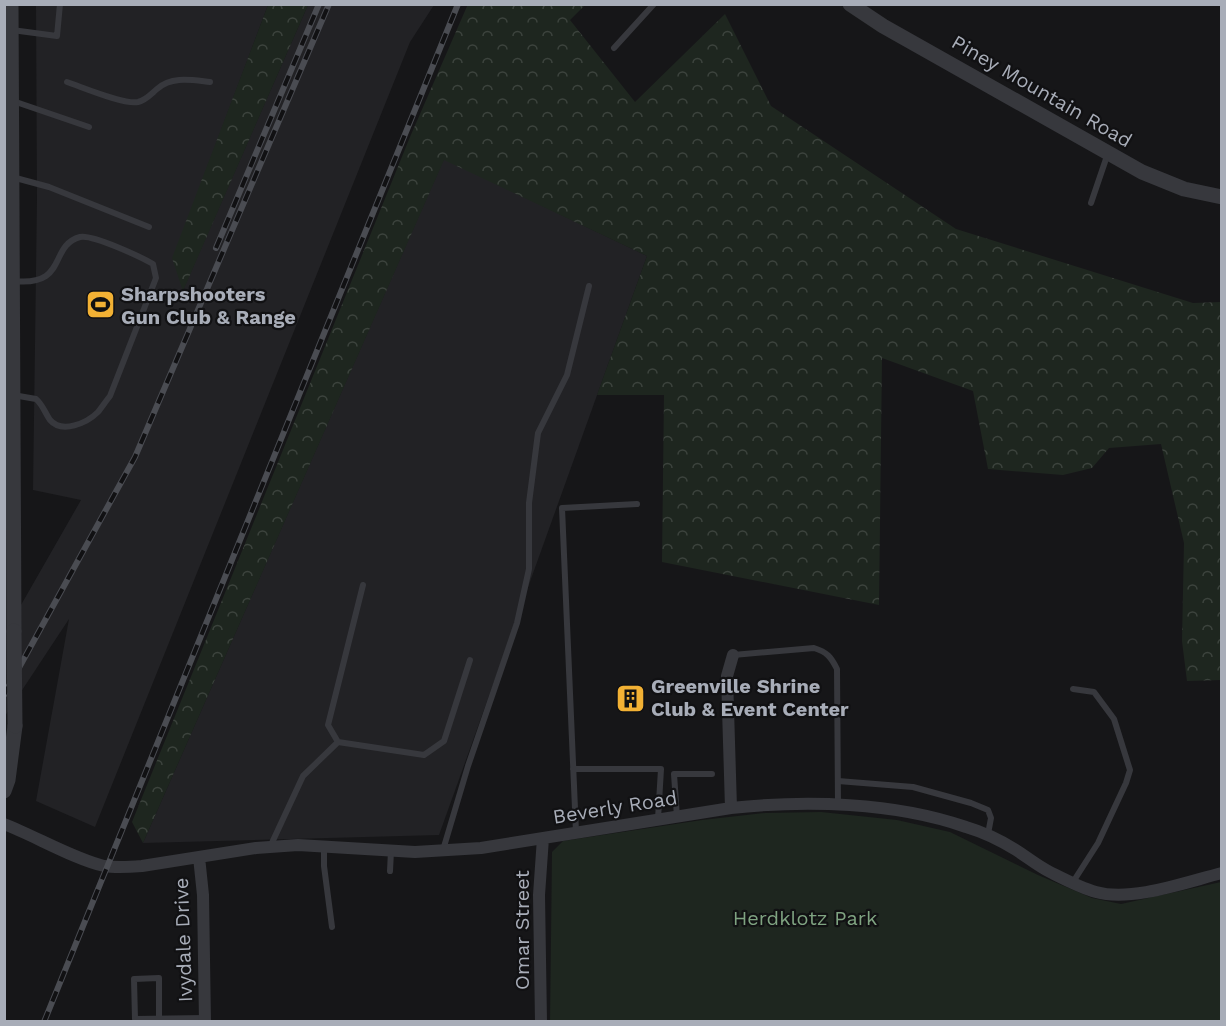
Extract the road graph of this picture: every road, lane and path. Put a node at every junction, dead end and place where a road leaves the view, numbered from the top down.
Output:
1 (11, 4) edge
2 (60, 4) edge
3 (654, 4) edge
4 (850, 4) edge
5 (12, 30) junction
6 (614, 48) dead end
7 (8, 75) edge
8 (67, 82) dead end
9 (210, 82) dead end
10 (12, 101) junction
11 (89, 127) dead end
12 (1108, 153) junction
13 (12, 177) junction
14 (1221, 197) edge
15 (1091, 203) dead end
16 (149, 227) dead end
17 (8, 280) edge
18 (589, 286) dead end
19 (13, 395) junction
20 (9, 424) edge
21 (9, 452) edge
22 (638, 504) dead end
23 (363, 585) dead end
24 (733, 655) joint
25 (470, 660) dead end
26 (1073, 689) dead end
27 (338, 742) junction
28 (573, 769) junction
29 (712, 774) dead end
30 (838, 781) junction
31 (4, 791) edge
32 (838, 805) junction
33 (731, 808) junction
34 (676, 817) junction
35 (658, 819) junction
36 (4, 824) edge
37 (576, 832) junction
38 (987, 835) junction
39 (543, 838) junction
40 (324, 846) junction
41 (270, 847) junction
42 (391, 850) junction
43 (443, 852) junction
44 (199, 857) junction
45 (390, 871) dead end
46 (1221, 873) edge
47 (1073, 882) junction
48 (332, 927) dead end
49 (159, 1020) edge
50 (205, 1020) edge
51 (541, 1022) edge

1 - 5 street
2 - 5 lane
3 - 6 lane
4 - 12 street, Piney Mountain Road
5 - 7 street
7 - 10 street
8 - 9 lane
10 - 11 lane
10 - 13 street
12 - 14 street, Piney Mountain Road
12 - 15 lane
13 - 16 lane
13 - 17 street
17 - 19 street
17 - 19 lane
18 - 43 lane
19 - 20 street
20 - 21 street
21 - 31 street, bridge
22 - 28 lane
23 - 27 lane
24 - 30 lane
24 - 33 street
25 - 27 lane
26 - 47 lane
27 - 41 lane
28 - 35 lane
28 - 37 lane
29 - 34 lane
30 - 32 lane
30 - 38 lane
32 - 33 street, Beverly Road
32 - 38 street, Beverly Road
33 - 34 street, Beverly Road
34 - 35 street, Beverly Road
35 - 37 street, Beverly Road
36 - 44 street, Beverly Road
37 - 39 street, Beverly Road
38 - 47 street, Beverly Road
39 - 43 street, Beverly Road
39 - 51 street, Omar Street
40 - 41 street, Beverly Road
40 - 42 street, Beverly Road
40 - 48 lane
41 - 44 street, Beverly Road
42 - 43 street, Beverly Road
42 - 45 lane
44 - 50 street, Ivydale Drive
46 - 47 street, Beverly Road
49 - 49 lane
49 - 50 lane

